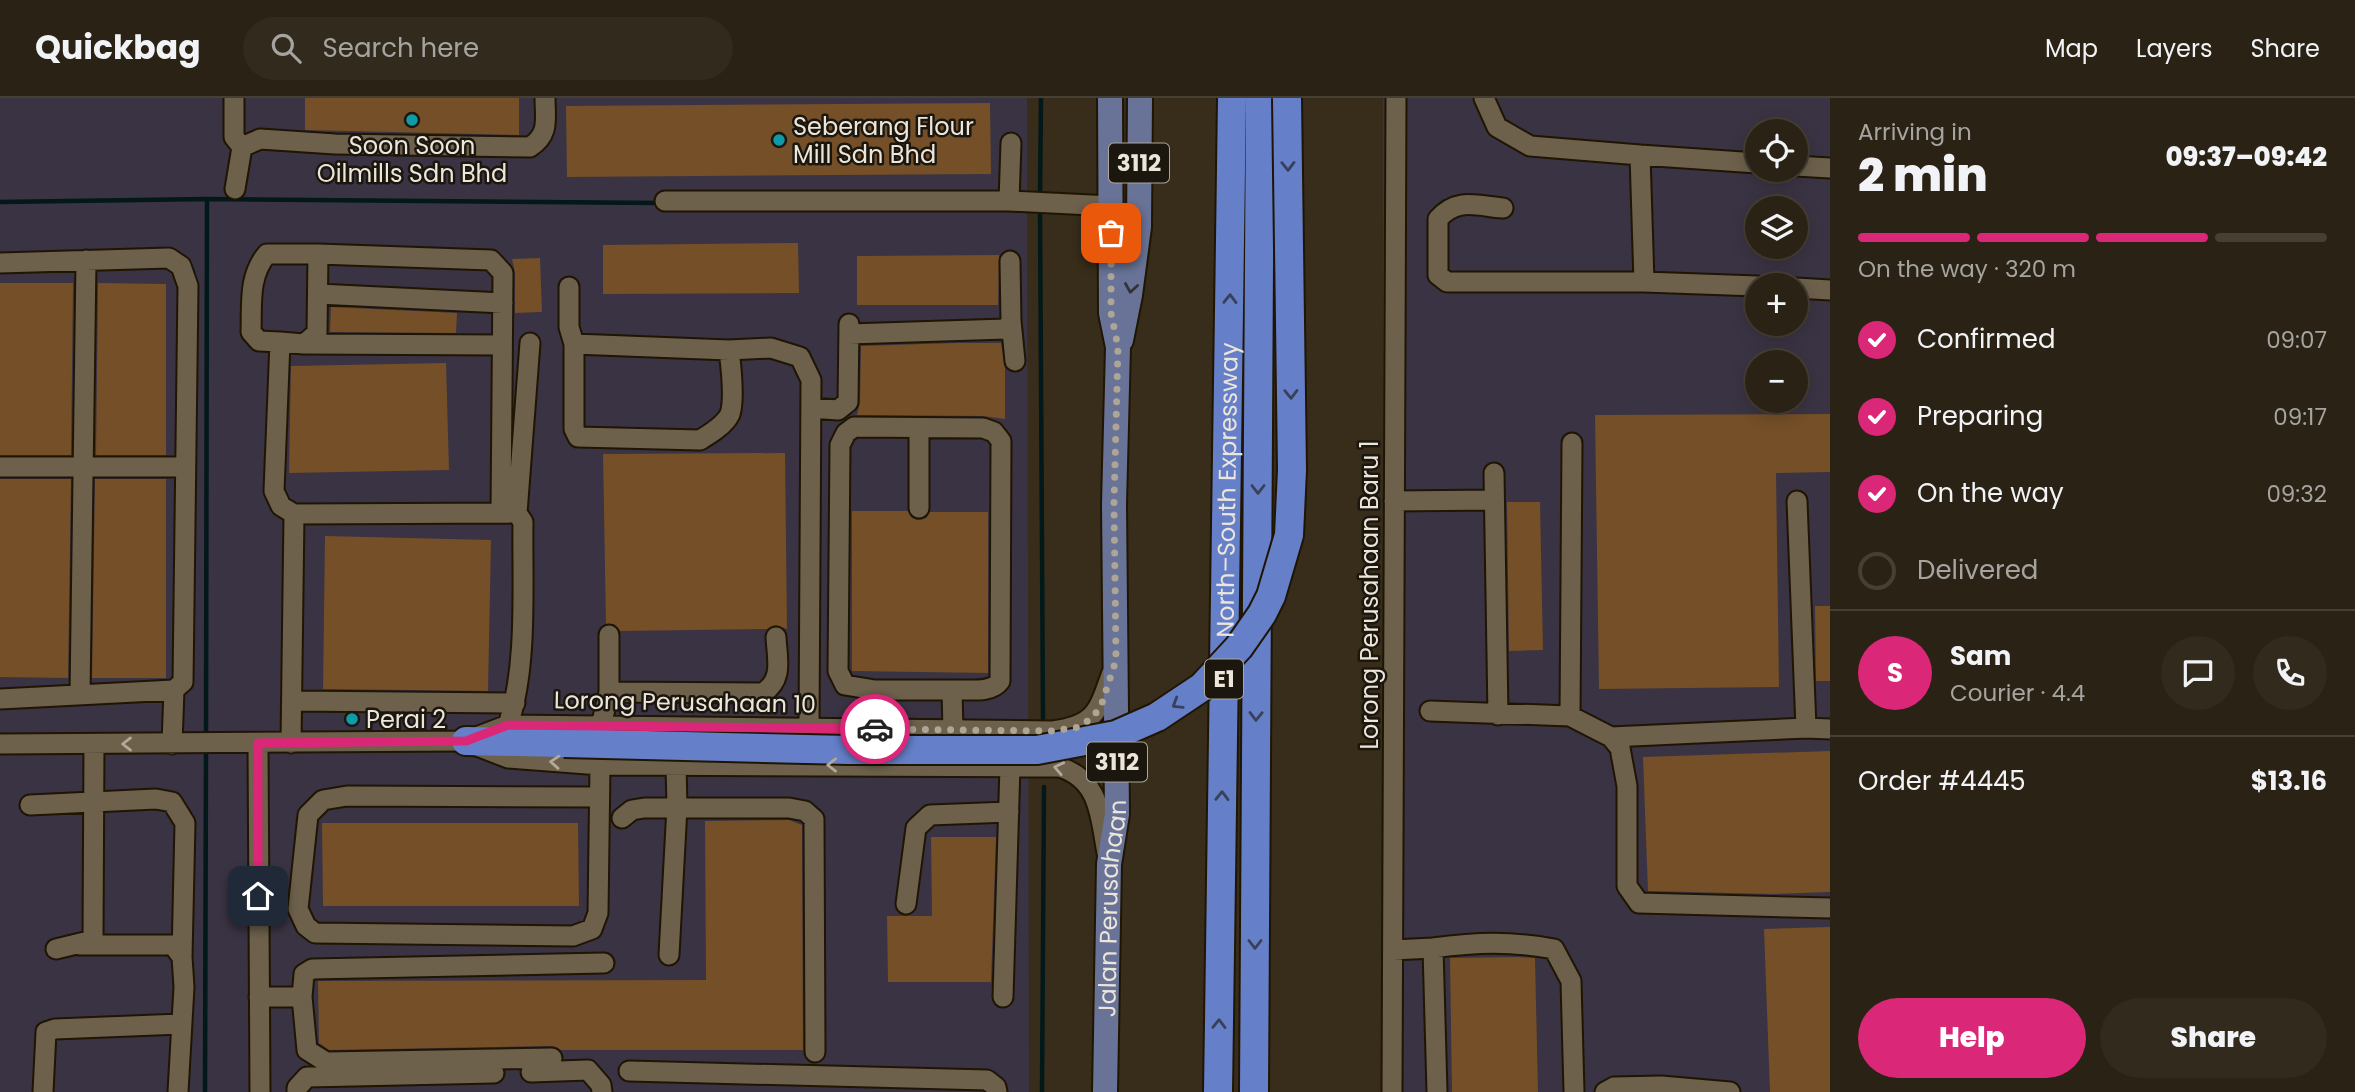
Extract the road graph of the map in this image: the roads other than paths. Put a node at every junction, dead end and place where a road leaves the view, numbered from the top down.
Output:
1 (234, 98) edge
2 (545, 98) edge
3 (1110, 98) edge
4 (1140, 98) edge
5 (1216, 98) edge
6 (1232, 98) edge
7 (1260, 98) edge
8 (1287, 98) edge
9 (1395, 98) edge
10 (1484, 98) edge
11 (1011, 143) dead end
12 (1232, 144) junction
13 (242, 147) junction
14 (1640, 155) junction
15 (1745, 162) edge
16 (1808, 167) edge
17 (1830, 168) edge
18 (235, 189) dead end
19 (665, 201) dead end
20 (1009, 201) junction
21 (1111, 206) junction
22 (1503, 208) dead end
23 (318, 254) junction
24 (86, 260) junction
25 (1010, 261) dead end
26 (0, 263) edge
27 (1644, 282) junction
28 (1745, 286) edge
29 (569, 288) dead end
30 (1808, 289) edge
31 (1830, 290) edge
32 (317, 294) junction
33 (503, 303) junction
34 (1011, 320) junction
35 (280, 342) junction
36 (530, 343) dead end
37 (304, 344) junction
38 (574, 344) junction
39 (502, 345) junction
40 (1118, 347) junction
41 (729, 350) junction
42 (1015, 361) dead end
43 (811, 408) junction
44 (919, 428) junction
45 (1572, 443) dead end
46 (0, 467) edge
47 (185, 467) junction
48 (83, 468) junction
49 (1494, 472) dead end
50 (1494, 500) junction
51 (1394, 501) junction
52 (1797, 501) dead end
53 (919, 508) dead end
54 (509, 513) junction
55 (294, 514) junction
56 (609, 635) dead end
57 (776, 637) dead end
58 (1116, 660) junction
59 (174, 690) junction
60 (952, 690) junction
61 (609, 692) junction
62 (80, 695) junction
63 (0, 699) edge
64 (292, 701) junction
65 (515, 703) junction
66 (1430, 711) dead end
67 (1498, 715) junction
68 (1570, 716) junction
69 (508, 725) junction
70 (601, 726) junction
71 (809, 728) junction
72 (1806, 728) junction
73 (1830, 729) edge
74 (953, 731) junction
75 (1611, 737) junction
76 (466, 741) junction
77 (258, 743) junction
78 (291, 743) junction
79 (0, 744) edge
80 (94, 744) junction
81 (172, 744) junction
82 (600, 765) junction
83 (676, 765) junction
84 (1010, 766) junction
85 (598, 797) junction
86 (94, 802) junction
87 (30, 805) dead end
88 (677, 807) junction
89 (1009, 812) junction
90 (622, 818) dead end
91 (1109, 864) junction
92 (906, 904) dead end
93 (1830, 908) edge
94 (80, 945) junction
95 (1433, 948) junction
96 (56, 949) dead end
97 (1393, 950) junction
98 (669, 955) dead end
99 (182, 957) junction
100 (604, 963) dead end
101 (302, 997) junction
102 (1003, 997) dead end
103 (259, 998) junction
104 (181, 1024) junction
105 (815, 1052) dead end
106 (552, 1058) dead end
107 (629, 1071) dead end
108 (1104, 1087) edge
109 (43, 1092) edge
110 (178, 1092) edge
111 (260, 1092) edge
112 (297, 1092) edge
113 (602, 1092) edge
114 (997, 1092) edge
115 (1218, 1092) edge
116 (1254, 1092) edge
117 (1392, 1092) edge
118 (1437, 1092) edge
119 (1574, 1092) edge
120 (1605, 1092) edge
121 (1730, 1092) edge

1 - 13 street
2 - 13 street
3 - 21 main road, Jalan Perusahaan / 3112
4 -> 40 main road, Jalan Perusahaan / 3112
5 - 12 highway
6 - 12 highway, North–South Expressway / E1
7 -> 116 highway, North–South Expressway / E1
8 -> 76 highway, bridge
9 - 51 street, Lorong Perusahaan Baru 1
10 - 14 street
11 - 20 street
115 -> 12 highway, North–South Expressway / E1
13 - 18 street
14 - 15 street
14 - 27 street
16 - 17 street
19 - 20 street
20 - 21 street
21 - 40 main road, Jalan Perusahaan / 3112
22 - 27 street
23 - 32 street
23 - 33 street
23 - 35 street
24 - 26 street
24 - 47 street
24 - 48 street
25 - 34 street
27 - 28 street
29 - 38 street
30 - 31 street
32 - 33 street
32 - 37 street
33 - 39 street
34 - 42 street
34 - 43 street
35 - 37 street
35 - 55 street
36 - 54 street
37 - 39 street
38 - 41 street
38 - 41 street
39 - 54 street
40 - 58 main road, Jalan Perusahaan / 3112
41 - 43 street
43 - 71 street
44 - 53 street
44 - 60 street
44 - 60 street
45 - 68 street
46 - 48 street
47 - 48 street
47 - 59 street
48 - 62 street
49 - 50 street
50 - 51 street
50 - 67 street
51 - 97 street, Lorong Perusahaan Baru 1
52 - 72 street
54 - 55 street
54 - 65 street
55 - 64 street
56 - 61 street
57 - 61 street
58 - 74 street, Lorong Perusahaan 10
58 - 91 main road, Jalan Perusahaan / 3112
59 - 62 street
59 - 81 street
60 - 74 street
61 - 70 street
62 - 63 street
64 - 65 street
64 - 78 street
65 - 69 street
66 - 67 street
67 - 68 street
68 - 75 street
69 - 70 street, Lorong Perusahaan 10
69 - 76 street, Lorong Perusahaan 10
70 - 71 street, Lorong Perusahaan 10
71 - 74 street, Lorong Perusahaan 10
72 - 73 street
72 - 75 street
75 - 93 street
76 - 78 street, Lorong Perusahaan 10
82 -> 76 street, Lorong Perusahaan 10
77 - 78 street, Lorong Perusahaan 10
77 - 81 street, Lorong Perusahaan 10
77 - 103 street
79 - 80 street, Lorong Perusahaan 10
81 -> 80 street, Lorong Perusahaan 10
80 - 86 street
82 - 83 street, Lorong Perusahaan 10
82 - 85 street
84 -> 83 street, Lorong Perusahaan 10
83 - 88 street
84 - 89 street
91 -> 84 street, Lorong Perusahaan 10
85 - 85 street
86 - 87 street
86 - 94 street
86 - 99 street
88 - 90 street
88 - 98 street
88 - 105 street
89 - 92 street
89 - 102 street
91 - 108 main road, Jalan Perusahaan / 3112
94 - 96 street
94 - 99 street
95 - 97 street
95 - 118 street
95 - 119 street
97 - 117 street, Lorong Perusahaan Baru 1
99 - 104 street
100 - 101 street
101 - 103 street
101 - 106 street
103 - 111 street
104 - 109 street
104 - 110 street
107 - 114 street
112 - 113 street
120 - 121 street

